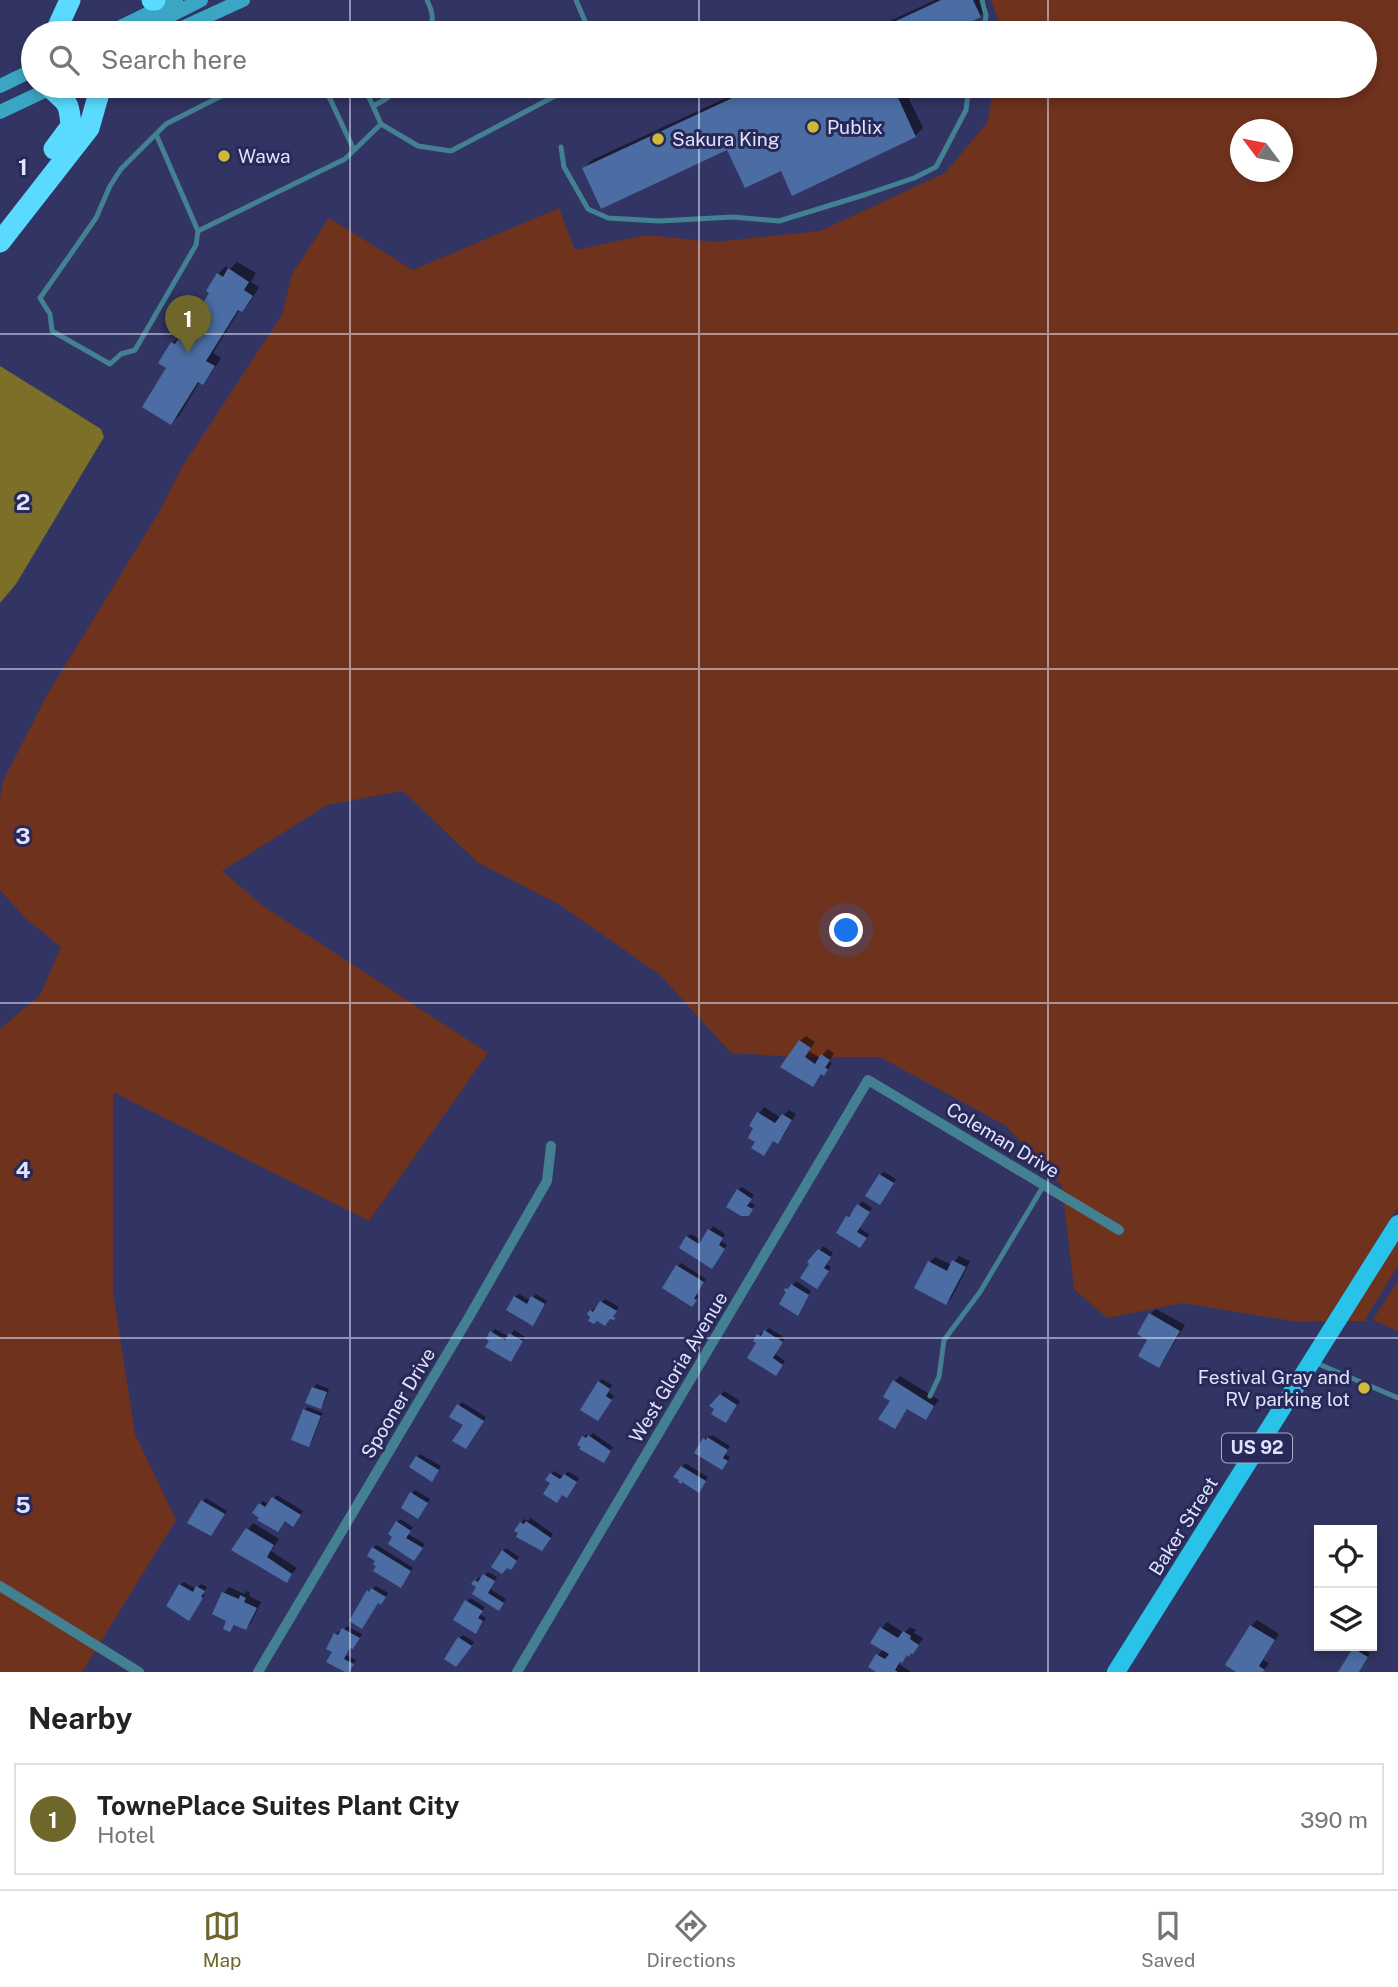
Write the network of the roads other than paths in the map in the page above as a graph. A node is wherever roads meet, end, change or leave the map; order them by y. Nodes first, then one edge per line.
1 (70, 0) edge
2 (176, 0) edge
3 (201, 0) edge
4 (243, 0) edge
5 (427, 0) edge
6 (576, 0) edge
7 (982, 0) edge
8 (60, 21) edge
9 (133, 21) edge
10 (160, 21) edge
11 (197, 21) edge
12 (432, 21) edge
13 (585, 21) edge
14 (985, 21) edge
15 (21, 76) edge
16 (0, 86) edge
17 (29, 98) edge
18 (63, 98) edge
19 (98, 98) edge
20 (217, 98) edge
21 (330, 98) edge
22 (369, 98) edge
23 (388, 98) edge
24 (551, 98) edge
25 (968, 98) edge
26 (373, 106) junction
27 (0, 112) edge
28 (381, 124) junction
29 (156, 134) junction
30 (561, 147) dead end
31 (354, 150) junction
32 (0, 221) edge
33 (198, 231) junction
34 (0, 242) edge
35 (868, 1080) joint
36 (551, 1146) dead end
37 (1044, 1185) junction
38 (1398, 1224) edge
39 (1119, 1230) dead end
40 (1312, 1361) junction
41 (930, 1396) dead end
42 (1398, 1398) edge
43 (0, 1586) edge
44 (139, 1672) edge
45 (258, 1672) edge
46 (517, 1672) edge
47 (1116, 1672) edge

1 - 8 highway
2 - 9 main road
3 - 10 main road
4 - 11 main road
5 - 12 lane
6 - 13 lane
7 - 14 lane
15 - 16 main road
17 - 27 main road
18 - 32 highway
19 - 34 highway
20 - 29 lane
21 - 31 lane
22 - 26 lane
23 - 26 lane
24 - 28 lane
25 - 30 lane
26 - 28 lane
28 - 31 lane
29 - 33 lane
29 - 33 lane
31 - 33 lane
35 - 37 street, Coleman Drive
35 - 46 street, West Gloria Avenue
36 - 45 street, Spooner Drive
37 - 39 street, Coleman Drive
37 - 41 lane
38 - 40 main road, Baker Street / US 92
40 - 42 lane
40 - 47 main road, Baker Street / US 92
43 - 44 street

